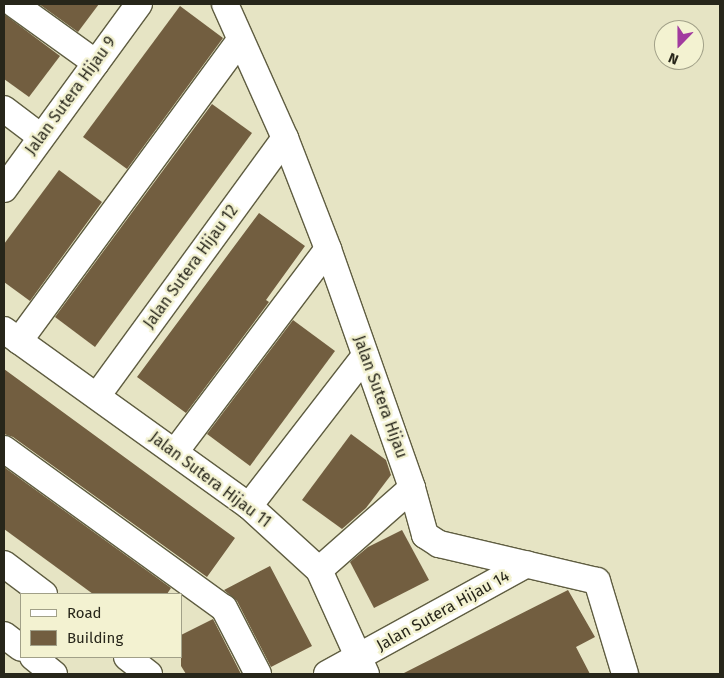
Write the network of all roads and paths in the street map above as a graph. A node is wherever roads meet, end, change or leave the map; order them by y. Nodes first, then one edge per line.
1 (14, 4) edge
2 (139, 4) edge
3 (225, 4) edge
4 (240, 40) junction
5 (96, 64) junction
6 (4, 109) edge
7 (41, 137) junction
8 (285, 138) junction
9 (4, 189) edge
10 (328, 249) junction
11 (11, 335) edge
12 (365, 356) junction
13 (97, 396) junction
14 (4, 449) edge
15 (175, 452) junction
16 (412, 488) junction
17 (249, 506) junction
18 (4, 564) edge
19 (527, 564) junction
20 (319, 570) junction
21 (43, 593) edge
22 (4, 635) edge
23 (20, 647) edge
24 (34, 658) edge
25 (128, 658) edge
26 (363, 666) edge
27 (54, 674) edge
28 (149, 674) edge
29 (258, 674) edge
30 (327, 674) edge
31 (625, 674) edge

1 - 5 street
2 - 5 street, Jalan Sutera Hijau 9
3 - 4 street, Jalan Sutera Hijau
4 - 8 street, Jalan Sutera Hijau
4 - 11 street
5 - 7 street, Jalan Sutera Hijau 9
6 - 7 street
7 - 9 street, Jalan Sutera Hijau 9
8 - 10 street, Jalan Sutera Hijau
8 - 13 street, Jalan Sutera Hijau 12
10 - 12 street, Jalan Sutera Hijau
10 - 15 street
11 - 13 street, Jalan Sutera Hijau 11
12 - 16 street, Jalan Sutera Hijau
12 - 17 street
13 - 15 street, Jalan Sutera Hijau 11
14 - 29 street
15 - 17 street, Jalan Sutera Hijau 11
16 - 19 street, Jalan Sutera Hijau
16 - 20 street
17 - 20 street, Jalan Sutera Hijau 11
18 - 21 street
19 - 26 street, Jalan Sutera Hijau 14
19 - 31 street, Jalan Sutera Hijau
20 - 26 street, Jalan Sutera Hijau 11
22 - 23 street
24 - 27 street
25 - 28 street
26 - 30 street, Jalan Sutera Hijau 14

